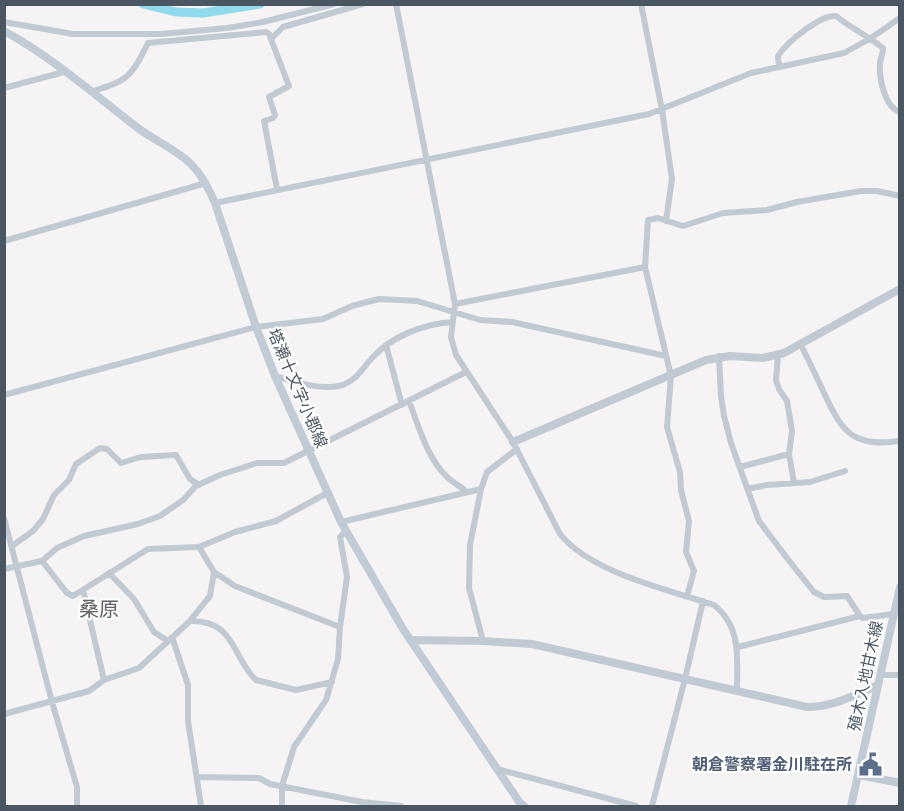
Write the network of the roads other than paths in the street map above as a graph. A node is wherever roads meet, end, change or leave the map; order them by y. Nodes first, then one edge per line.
1 (334, 4) edge
2 (363, 4) edge
3 (396, 4) edge
4 (641, 4) edge
5 (900, 18) edge
6 (4, 22) edge
7 (4, 31) edge
8 (272, 38) junction
9 (871, 38) junction
10 (779, 67) junction
11 (64, 72) junction
12 (4, 88) edge
13 (91, 92) junction
14 (662, 110) junction
15 (900, 112) edge
16 (428, 159) junction
17 (206, 183) junction
18 (277, 189) junction
19 (900, 196) edge
20 (215, 203) junction
21 (666, 221) junction
22 (4, 241) edge
23 (645, 267) junction
24 (900, 289) edge
25 (455, 304) junction
26 (454, 314) junction
27 (452, 322) junction
28 (256, 327) junction
29 (386, 345) junction
30 (801, 345) junction
31 (778, 355) junction
32 (666, 356) junction
33 (719, 356) junction
34 (466, 372) junction
35 (275, 376) junction
36 (670, 376) junction
37 (4, 395) edge
38 (406, 403) junction
39 (900, 441) edge
40 (515, 446) junction
41 (308, 452) junction
42 (789, 454) junction
43 (740, 467) junction
44 (845, 471) dead end
45 (794, 483) junction
46 (199, 485) junction
47 (481, 489) junction
48 (747, 489) junction
49 (467, 492) junction
50 (327, 493) junction
51 (4, 518) edge
52 (340, 522) junction
53 (346, 531) junction
54 (12, 546) junction
55 (199, 547) junction
56 (42, 561) junction
57 (18, 566) junction
58 (4, 569) edge
59 (214, 572) junction
60 (109, 573) junction
61 (900, 587) edge
62 (82, 590) junction
63 (687, 596) junction
64 (703, 602) junction
65 (893, 614) junction
66 (860, 616) junction
67 (190, 621) junction
68 (340, 627) junction
69 (170, 639) junction
70 (411, 640) junction
71 (483, 640) junction
72 (738, 647) junction
73 (882, 675) junction
74 (900, 675) edge
75 (685, 679) junction
76 (104, 680) junction
77 (332, 682) junction
78 (878, 685) junction
79 (737, 691) junction
80 (52, 702) junction
81 (4, 714) edge
82 (496, 769) junction
83 (859, 775) junction
84 (198, 777) junction
85 (900, 783) edge
86 (282, 786) junction
87 (363, 804) edge
88 (521, 805) edge
89 (77, 807) edge
90 (201, 807) edge
91 (282, 807) edge
92 (400, 807) edge
93 (636, 807) edge
94 (652, 807) edge
95 (851, 807) edge

1 - 6 street
2 - 8 street
3 - 16 street
4 - 14 street
5 - 9 street
7 - 11 main road, 塔瀬十文字小郡線
8 - 13 street
8 - 18 street
9 - 10 street
9 - 10 street
9 - 15 street
10 - 14 street
11 - 12 street
11 - 13 main road, 塔瀬十文字小郡線
13 - 17 main road, 塔瀬十文字小郡線
14 - 16 street
14 - 21 street
16 - 18 street
16 - 25 street
17 - 20 main road, 塔瀬十文字小郡線
17 - 22 street
18 - 20 street
19 - 21 street
20 - 28 main road, 塔瀬十文字小郡線
21 - 23 street
23 - 25 street
23 - 32 street
24 - 30 street
25 - 26 street
26 - 27 street
26 - 28 street
26 - 32 street
27 - 29 street
27 - 34 street
28 - 35 main road, 塔瀬十文字小郡線
28 - 37 street
29 - 35 street
29 - 38 street
30 - 31 street
30 - 39 street
31 - 33 street
31 - 42 street
32 - 36 street
33 - 36 street
33 - 43 street
34 - 38 street
34 - 40 street
35 - 41 main road, 塔瀬十文字小郡線
36 - 40 street
36 - 63 street
38 - 41 street
38 - 49 street
40 - 47 street
40 - 63 street
41 - 46 street
41 - 50 main road, 塔瀬十文字小郡線
42 - 43 street
42 - 45 street
43 - 48 street
44 - 45 street
45 - 48 street
46 - 54 street
46 - 56 street
47 - 49 street
47 - 71 street
48 - 66 street
49 - 52 street
50 - 52 main road, 塔瀬十文字小郡線
50 - 55 street
51 - 54 street
52 - 53 main road, 塔瀬十文字小郡線
53 - 68 street
53 - 70 main road, 塔瀬十文字小郡線
54 - 57 street
55 - 59 street
55 - 60 street
56 - 57 street
56 - 62 street
57 - 58 street
57 - 80 street
59 - 67 street
59 - 68 street
60 - 62 street
60 - 69 street
61 - 65 main road, 殖木入地甘木線
62 - 76 street
63 - 64 street
64 - 72 street
64 - 75 street
65 - 66 street
65 - 73 main road, 殖木入地甘木線
66 - 72 street
67 - 69 street
67 - 77 street
68 - 77 street
69 - 76 street
69 - 84 street
70 - 71 street
70 - 82 main road, 塔瀬十文字小郡線
71 - 75 street
72 - 79 street
73 - 74 street
73 - 78 main road, 殖木入地甘木線
75 - 79 street
75 - 94 street
76 - 80 street
77 - 86 street
78 - 79 street
78 - 83 main road, 殖木入地甘木線
80 - 81 street
80 - 89 street
82 - 88 main road, 塔瀬十文字小郡線
82 - 93 street
83 - 85 street
83 - 95 main road, 殖木入地甘木線
84 - 86 street
84 - 90 street
86 - 87 street
86 - 91 street
87 - 92 street

